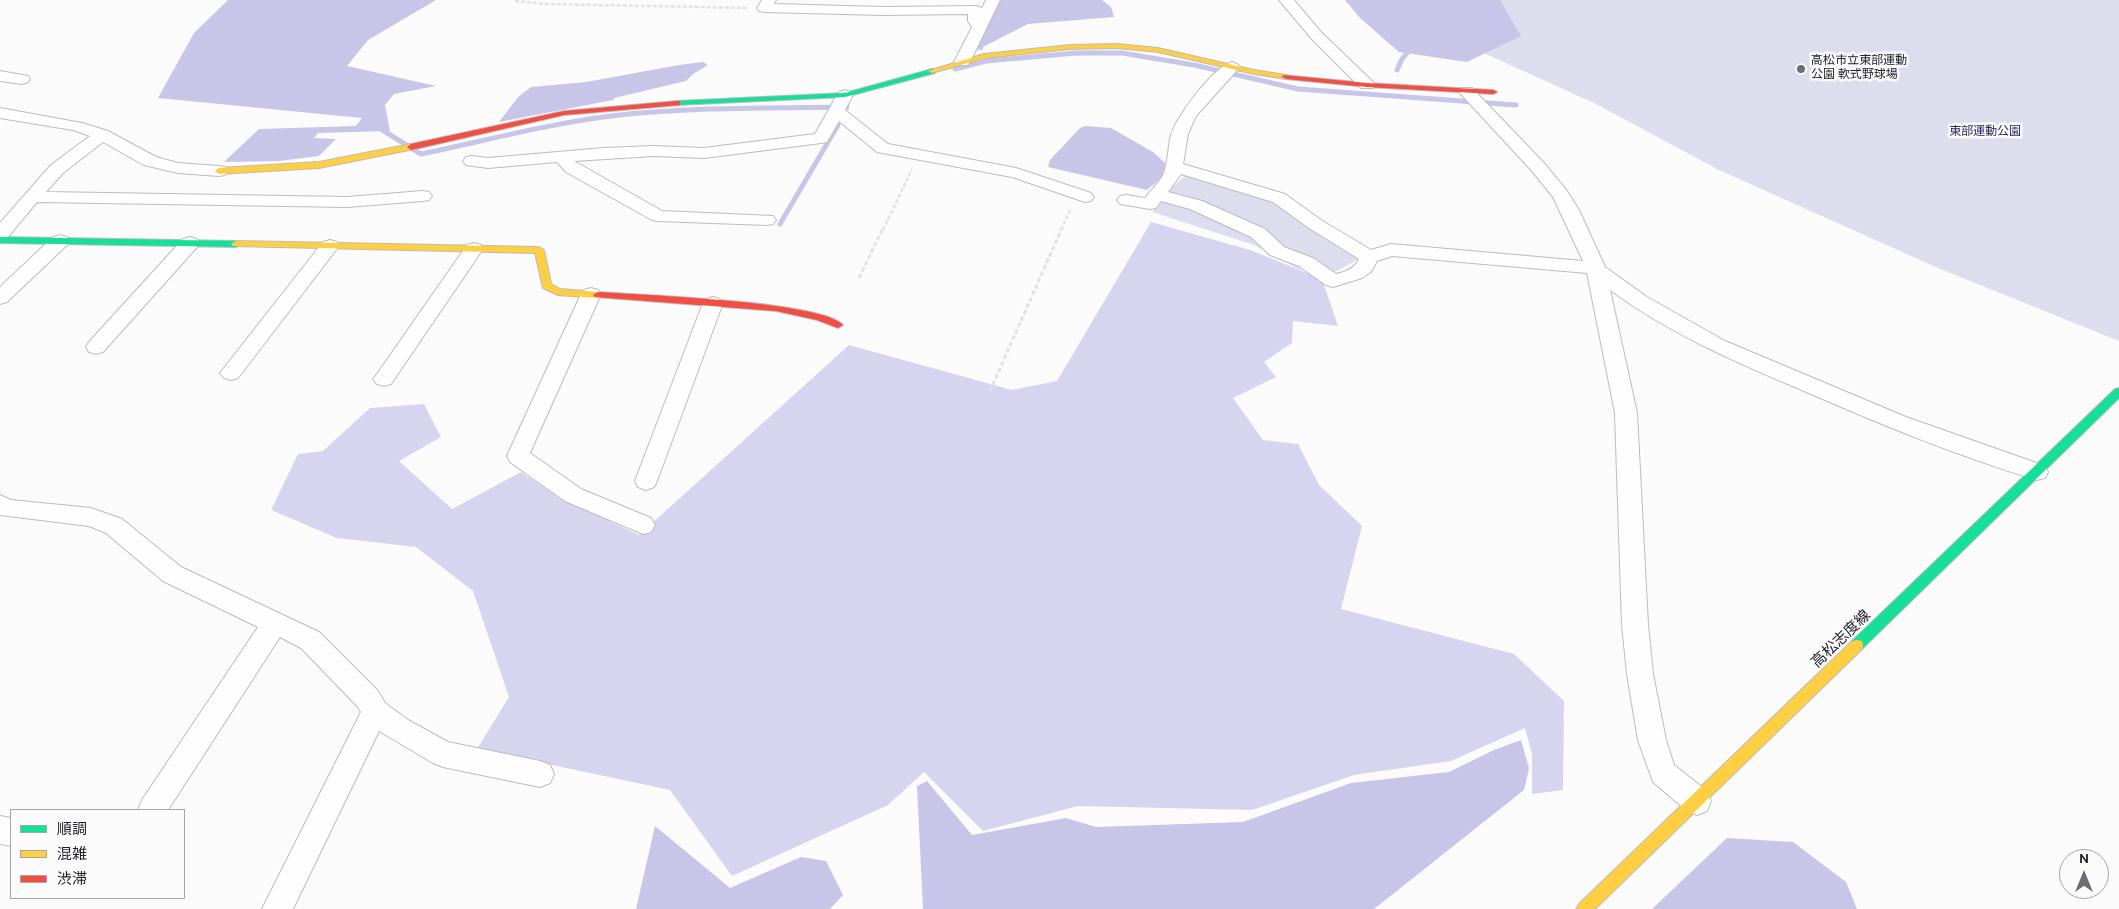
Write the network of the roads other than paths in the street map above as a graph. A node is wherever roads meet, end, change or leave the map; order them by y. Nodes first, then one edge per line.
1 (993, 0) edge
2 (1286, 0) edge
3 (766, 4) edge
4 (979, 27) junction
5 (962, 62) junction
6 (1232, 67) junction
7 (0, 76) edge
8 (22, 79) dead end
9 (1366, 84) junction
10 (1466, 91) junction
11 (1493, 92) dead end
12 (845, 95) junction
13 (836, 111) junction
14 (0, 113) edge
15 (102, 135) junction
16 (562, 158) junction
17 (472, 161) dead end
18 (1173, 169) junction
19 (220, 171) joint
20 (1157, 194) junction
21 (1082, 195) road end
22 (423, 196) dead end
23 (32, 197) junction
24 (1126, 200) dead end
25 (767, 220) dead end
26 (0, 234) edge
27 (0, 240) edge
28 (60, 241) junction
29 (190, 244) junction
30 (330, 246) junction
31 (474, 249) junction
32 (1369, 257) junction
33 (1596, 269) junction
34 (591, 294) junction
35 (0, 298) edge
36 (714, 303) junction
37 (838, 324) dead end
38 (96, 347) dead end
39 (231, 373) dead end
40 (384, 379) dead end
41 (2119, 392) edge
42 (2038, 472) junction
43 (646, 481) dead end
44 (0, 504) edge
45 (643, 525) dead end
46 (275, 623) junction
47 (375, 712) junction
48 (540, 774) dead end
49 (1697, 801) junction
50 (153, 809) edge
51 (277, 909) edge
52 (1584, 909) edge

1 - 4 street
2 - 9 street
3 - 4 street
4 - 5 street
5 - 6 street
5 - 12 street
6 - 9 street
6 - 18 street
7 - 8 street
9 - 10 street
10 - 11 street
10 - 33 street
12 - 13 street
12 - 19 street
13 - 16 street
13 - 21 street
14 - 15 street
15 - 19 street
15 - 23 street
16 - 17 street
16 - 25 street
18 - 20 street
18 - 32 street
20 - 24 street
20 - 32 street
22 - 23 street
23 - 26 street
27 - 28 street
28 - 29 street
28 - 35 street
29 - 30 street
29 - 38 street
30 - 31 street
30 - 39 street
31 - 34 street
31 - 40 street
32 - 33 street
33 - 42 street
33 - 49 street
34 - 36 street
34 - 45 street
36 - 37 street
36 - 43 street
41 - 42 street, 高松志度線
42 - 49 street, 高松志度線
44 - 46 street
46 - 47 street
46 - 50 street
47 - 48 street
47 - 51 street
49 - 52 street, 高松志度線

